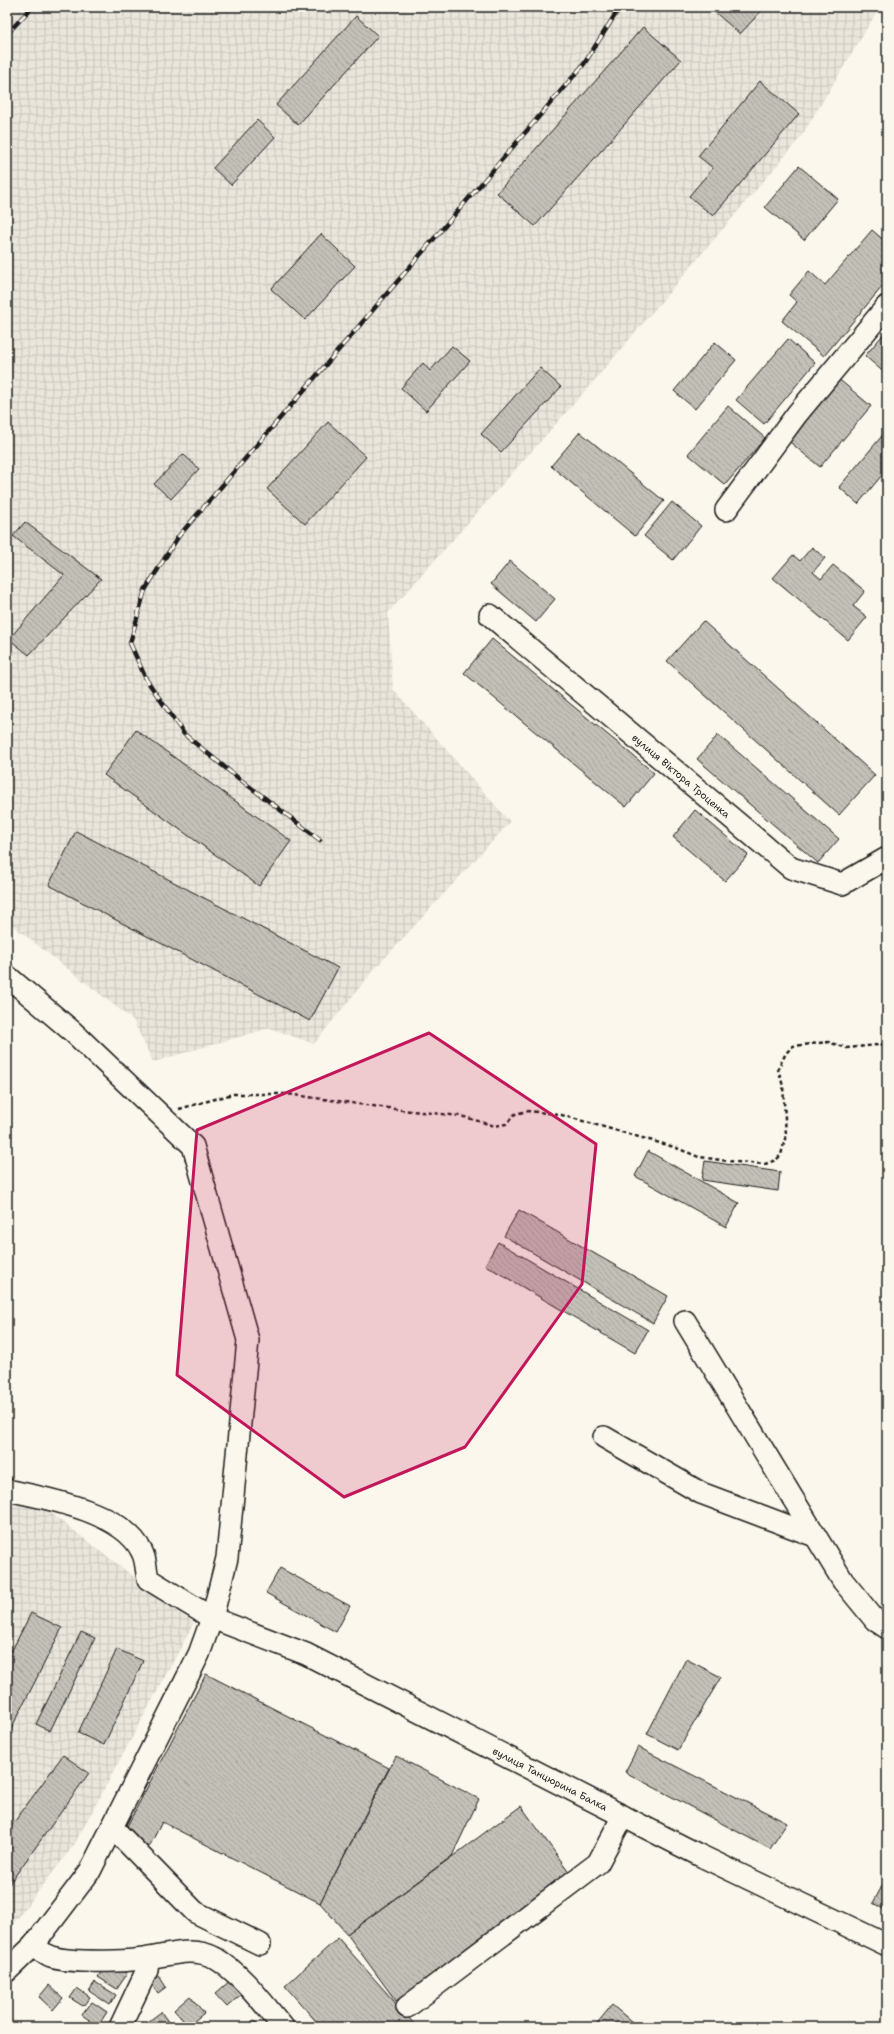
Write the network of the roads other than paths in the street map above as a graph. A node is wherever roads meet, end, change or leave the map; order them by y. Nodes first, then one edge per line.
1 (887, 306) edge
2 (726, 510) dead end
3 (490, 615) dead end
4 (887, 858) edge
5 (7, 976) edge
6 (685, 1321) dead end
7 (604, 1438) dead end
8 (7, 1490) edge
9 (815, 1536) junction
10 (212, 1618) junction
11 (881, 1624) edge
12 (623, 1816) junction
13 (112, 1827) junction
14 (260, 1944) dead end
15 (887, 1945) edge
16 (33, 1946) junction
17 (148, 1959) junction
18 (7, 1971) edge
19 (407, 2007) dead end
20 (120, 2027) edge
21 (283, 2027) edge

1 - 2 street
3 - 4 street, вулиця Віктора Троценка
5 - 10 street
6 - 9 street
7 - 9 street
8 - 10 street, вулиця Танцюрина Балка
9 - 11 street
10 - 12 street, вулиця Танцюрина Балка
10 - 13 street
12 - 15 street, вулиця Танцюрина Балка
12 - 19 street
13 - 14 street
13 - 16 street
16 - 17 street
16 - 18 street
17 - 20 street
17 - 21 street

